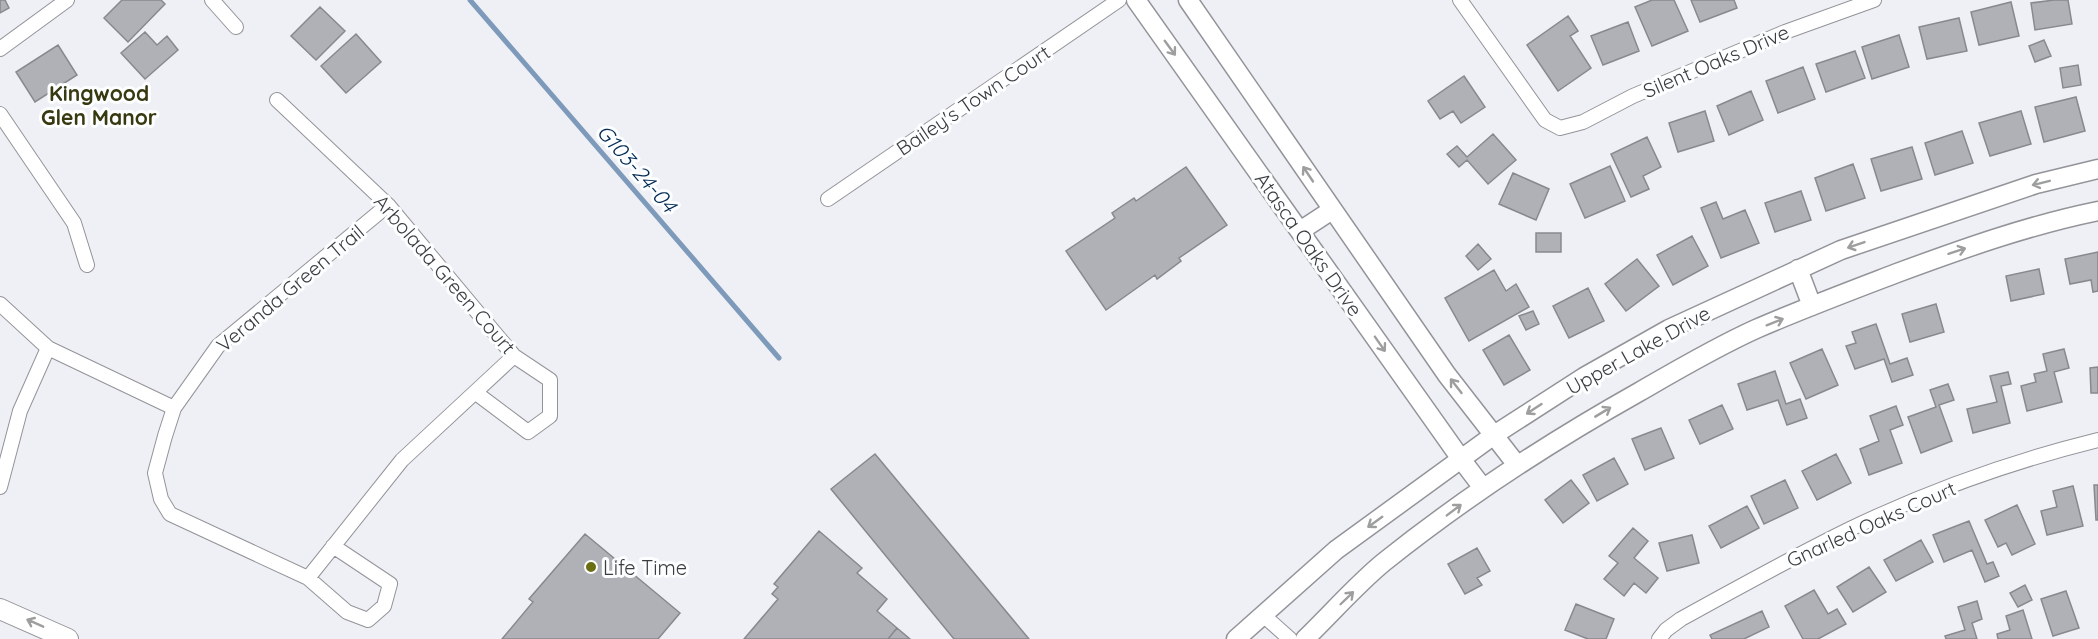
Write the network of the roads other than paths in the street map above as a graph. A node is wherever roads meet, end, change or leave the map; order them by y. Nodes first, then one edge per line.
1 (67, 0) edge
2 (212, 0) edge
3 (1119, 0) edge
4 (1136, 0) edge
5 (1188, 0) edge
6 (1460, 0) edge
7 (1874, 0) edge
8 (236, 27) dead end
9 (0, 49) edge
10 (277, 100) dead end
11 (0, 114) edge
12 (2098, 169) edge
13 (828, 199) dead end
14 (388, 205) junction
15 (1332, 210) junction
16 (2098, 211) edge
17 (1300, 231) junction
18 (87, 266) dead end
19 (1798, 269) junction
20 (0, 304) edge
21 (1812, 306) junction
22 (48, 348) junction
23 (514, 356) junction
24 (476, 393) junction
25 (174, 408) junction
26 (1494, 435) junction
27 (2098, 440) edge
28 (1461, 459) junction
29 (1517, 465) junction
30 (0, 487) edge
31 (1484, 488) junction
32 (333, 546) junction
33 (308, 578) junction
34 (0, 609) edge
35 (1263, 615) junction
36 (69, 639) edge
37 (1236, 639) edge
38 (1290, 639) edge
39 (1305, 639) edge
40 (1659, 639) edge

1 - 9 street
2 - 8 street
3 - 13 street, Bailey's Town Court
4 -> 17 street, Atasca Oaks Drive
15 -> 5 street, Atasca Oaks Drive
6 - 7 street, Silent Oaks Drive
10 - 14 street, Arbolada Green Court
11 - 18 street
12 -> 19 street, Upper Lake Drive
14 - 23 street, Arbolada Green Court
14 - 25 street, Veranda Green Trail
15 - 17 street
26 -> 15 street, Atasca Oaks Drive
21 -> 16 street, Upper Lake Drive
17 -> 28 street, Atasca Oaks Drive
19 - 21 street
19 -> 26 street, Upper Lake Drive
20 - 22 street
29 -> 21 street, Upper Lake Drive
22 - 25 street
22 - 30 street
23 - 24 street
23 - 24 street, Arbolada Green Court
24 - 32 street
25 - 33 street, Veranda Green Trail
26 - 28 street, Upper Lake Drive
26 - 29 street, Atasca Oaks Drive
27 - 40 street, Gnarled Oaks Court
28 - 31 street, Atasca Oaks Drive
28 -> 35 street, Upper Lake Drive
29 - 31 street, Upper Lake Drive
39 -> 31 street, Upper Lake Drive
32 - 33 street
32 - 33 street
36 -> 34 main road
35 - 37 street, Upper Lake Drive
35 - 38 street

